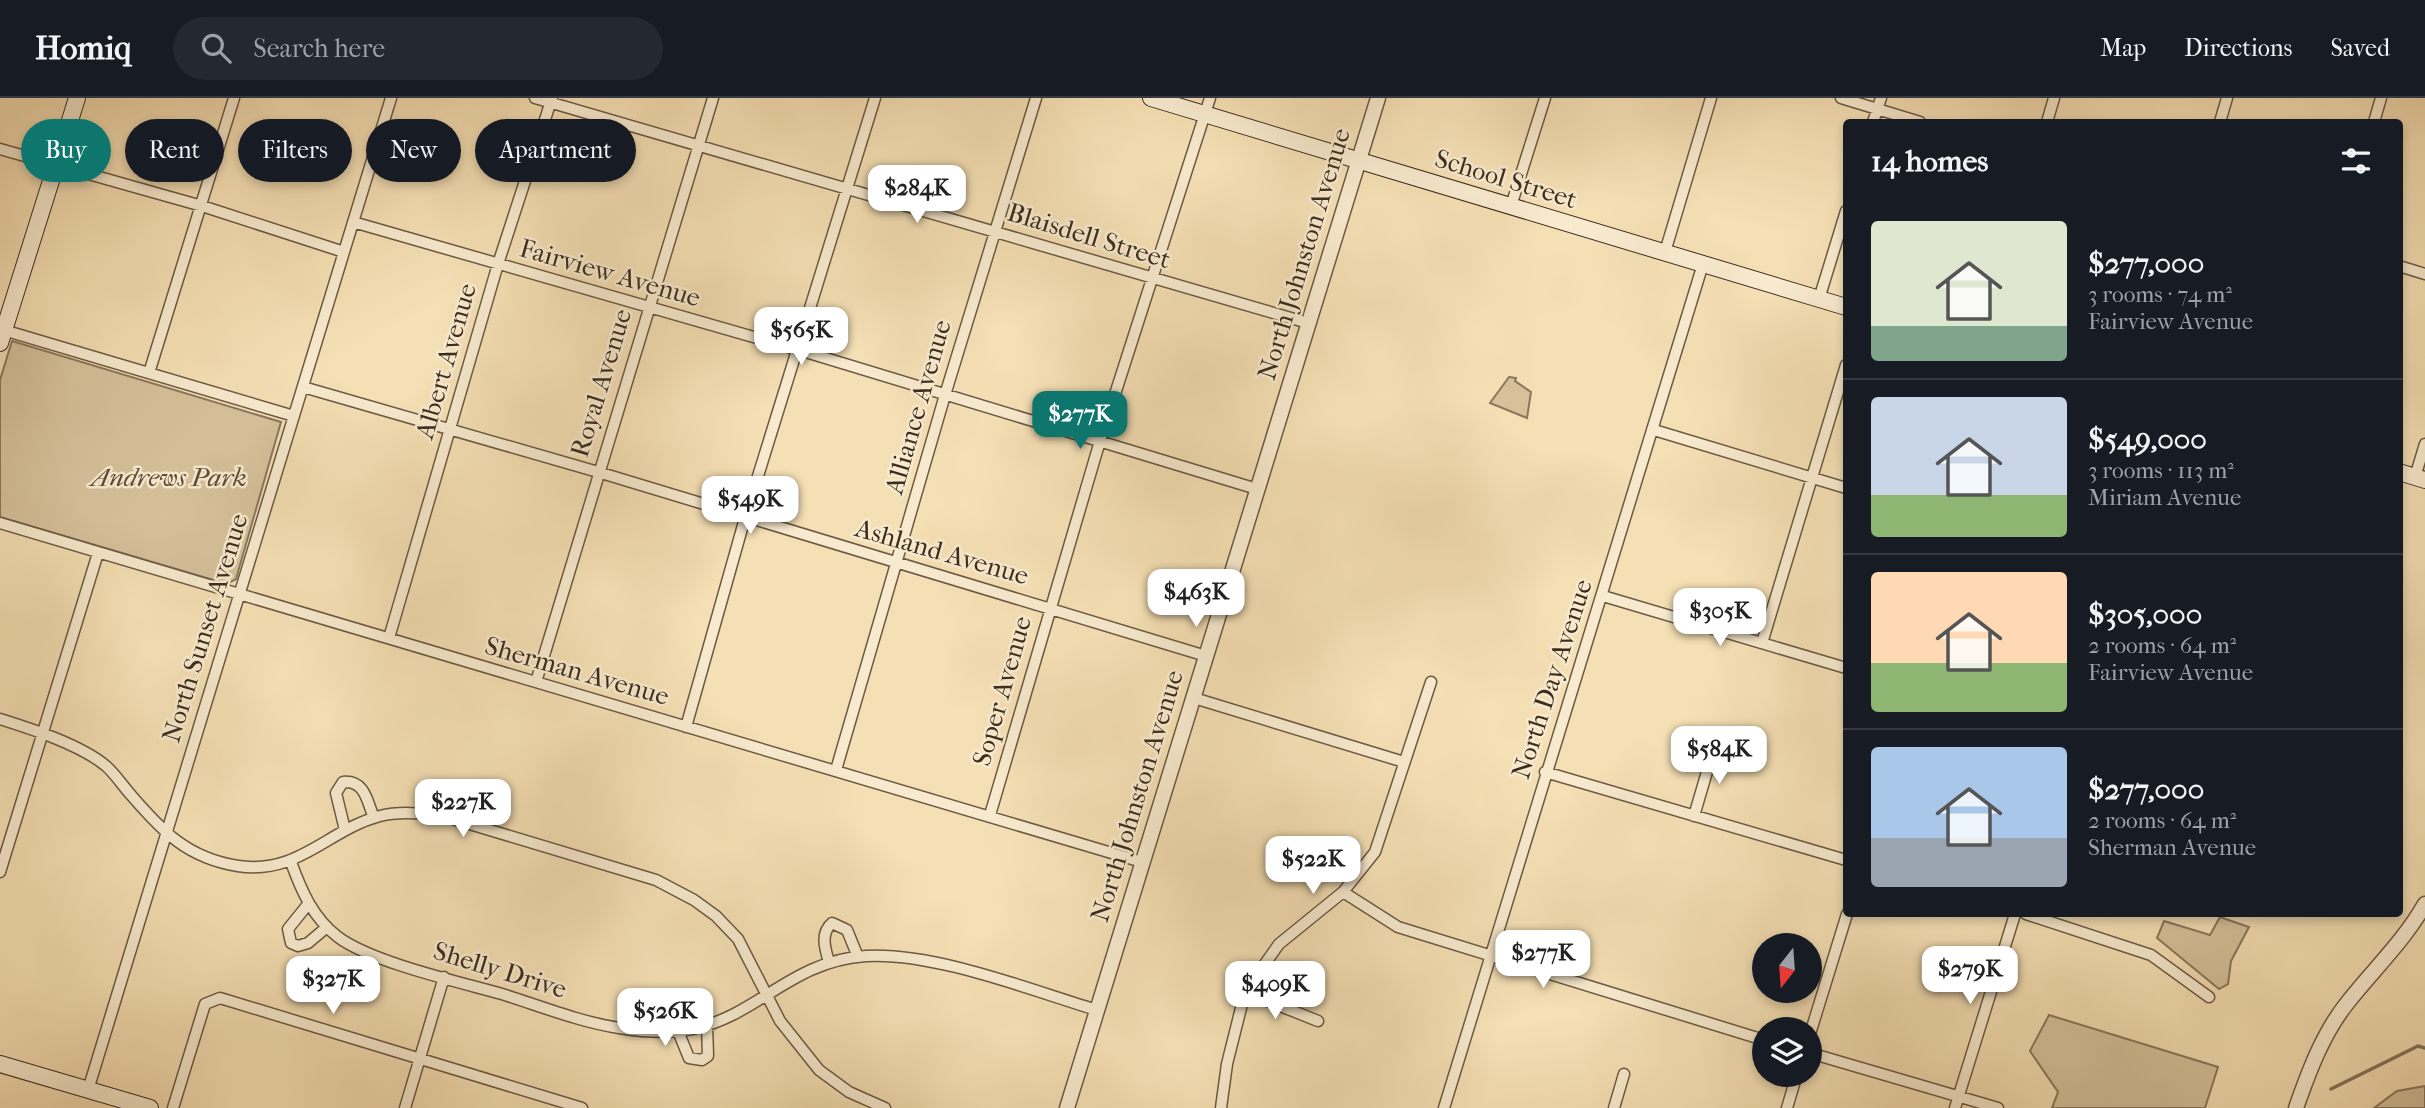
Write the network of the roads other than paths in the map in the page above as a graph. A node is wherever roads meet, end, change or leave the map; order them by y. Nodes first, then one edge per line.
1 (76, 98) edge
2 (234, 98) edge
3 (391, 98) edge
4 (535, 98) edge
5 (713, 98) edge
6 (875, 98) edge
7 (1036, 98) edge
8 (1151, 98) edge
9 (1378, 98) edge
10 (1545, 98) edge
11 (1711, 98) edge
12 (1840, 98) edge
13 (2054, 98) edge
14 (2227, 98) edge
15 (2381, 98) edge
16 (551, 100) edge
17 (1879, 104) edge
18 (1207, 106) edge
19 (70, 119) edge
20 (1913, 119) edge
21 (2048, 119) edge
22 (2221, 119) edge
23 (2375, 119) edge
24 (698, 146) junction
25 (0, 149) edge
26 (21, 155) edge
27 (1358, 160) junction
28 (111, 180) edge
29 (50, 182) edge
30 (847, 189) junction
31 (202, 206) junction
32 (1511, 206) junction
33 (1843, 221) edge
34 (353, 222) junction
35 (994, 231) junction
36 (344, 252) junction
37 (1665, 252) junction
38 (498, 264) junction
39 (1703, 264) junction
40 (2403, 267) edge
41 (2425, 274) edge
42 (1150, 278) junction
43 (1819, 299) junction
44 (1843, 306) edge
45 (648, 308) junction
46 (1308, 323) junction
47 (1, 334) edge
48 (799, 350) junction
49 (149, 373) junction
50 (1843, 375) edge
51 (303, 387) junction
52 (945, 395) junction
53 (294, 416) junction
54 (1654, 430) junction
55 (450, 431) junction
56 (1100, 441) junction
57 (2425, 444) edge
58 (598, 472) junction
59 (2413, 476) edge
60 (1812, 478) junction
61 (1843, 487) edge
62 (1257, 489) junction
63 (745, 518) junction
64 (0, 523) edge
65 (98, 553) junction
66 (896, 563) junction
67 (240, 593) junction
68 (1603, 596) junction
69 (1050, 607) junction
70 (389, 638) junction
71 (1762, 643) junction
72 (1206, 656) junction
73 (1843, 667) edge
74 (536, 682) junction
75 (1431, 682) dead end
76 (1194, 698) junction
77 (0, 719) edge
78 (687, 727) junction
79 (43, 733) junction
80 (1714, 748) dead end
81 (1404, 762) junction
82 (836, 770) junction
83 (1545, 772) junction
84 (990, 815) junction
85 (1694, 816) junction
86 (374, 818) junction
87 (345, 830) junction
88 (166, 835) junction
89 (1843, 859) edge
90 (291, 862) junction
91 (1142, 862) junction
92 (0, 872) edge
93 (1343, 892) junction
94 (309, 903) junction
95 (2425, 904) edge
96 (1846, 917) edge
97 (2014, 917) edge
98 (2035, 917) edge
99 (327, 927) junction
100 (858, 957) junction
101 (1490, 958) junction
102 (829, 962) junction
103 (444, 977) junction
104 (1245, 992) junction
105 (765, 995) junction
106 (2209, 997) dead end
107 (1097, 1010) junction
108 (1815, 1017) edge
109 (1318, 1021) dead end
110 (707, 1025) junction
111 (678, 1031) junction
112 (1752, 1036) edge
113 (1822, 1057) edge
114 (419, 1059) junction
115 (0, 1064) edge
116 (1624, 1074) dead end
117 (1793, 1087) edge
118 (88, 1090) junction
119 (1959, 1096) junction
120 (150, 1108) edge
121 (173, 1108) edge
122 (405, 1108) edge
123 (582, 1108) edge
124 (885, 1108) edge
125 (1067, 1108) edge
126 (1221, 1108) edge
127 (1444, 1108) edge
128 (1614, 1108) edge
129 (1787, 1108) edge
130 (1955, 1108) edge
131 (1998, 1108) edge
132 (2295, 1108) edge

1 - 19 main road
2 - 31 street
3 - 34 street, North Sunset Avenue
4 - 16 street, Blaisdell Street
5 - 24 street, Royal Avenue
6 - 30 street
7 - 35 street, Alliance Avenue
8 - 18 main road, School Street
9 - 27 street, North Johnston Avenue
10 - 32 street
11 - 37 street
12 - 17 street
13 - 21 street
14 - 22 street
15 - 23 street
16 - 24 street, Blaisdell Street
16 - 38 street, Albert Avenue
17 - 20 street
18 - 27 main road, School Street
18 - 42 street, Soper Avenue
24 - 30 street, Blaisdell Street
24 - 45 street, Royal Avenue
25 - 26 street
27 - 32 main road, School Street
27 - 46 street, North Johnston Avenue
28 - 31 street
29 - 47 main road
30 - 35 street, Blaisdell Street
30 - 48 street
31 - 36 street
31 - 49 street
32 - 37 main road, School Street
33 - 43 street
34 - 36 street, North Sunset Avenue
34 - 38 street, Fairview Avenue
35 - 42 street, Blaisdell Street
35 - 52 street, Alliance Avenue
36 - 51 street, North Sunset Avenue
37 - 39 main road, School Street
38 - 45 street, Fairview Avenue
38 - 55 street, Albert Avenue
39 - 43 main road, School Street
39 - 54 street, North Day Avenue
40 - 41 street
42 - 46 street, Blaisdell Street
42 - 56 street, Soper Avenue
43 - 44 main road, School Street
45 - 48 street, Fairview Avenue
45 - 58 street, Royal Avenue
46 - 62 street, North Johnston Avenue
47 - 49 street
48 - 52 street, Fairview Avenue
48 - 63 street
49 - 53 street
50 - 60 street
51 - 53 street, North Sunset Avenue
51 - 55 street, Ashland Avenue
52 - 56 street, Fairview Avenue
52 - 66 street, Alliance Avenue
53 - 67 street, North Sunset Avenue
54 - 60 street
54 - 68 street, North Day Avenue
55 - 58 street, Ashland Avenue
55 - 70 street, Albert Avenue
56 - 62 street, Fairview Avenue
56 - 69 street, Soper Avenue
57 - 59 street
58 - 63 street, Ashland Avenue
58 - 74 street, Royal Avenue
60 - 61 street
60 - 71 street
62 - 72 street, North Johnston Avenue
63 - 66 street, Ashland Avenue
63 - 78 street
64 - 65 street, Sherman Avenue
65 - 67 street, Sherman Avenue
65 - 79 street
66 - 69 street, Ashland Avenue
66 - 82 street, Alliance Avenue
67 - 70 street, Sherman Avenue
67 - 88 street, North Sunset Avenue
68 - 71 street
68 - 83 street, North Day Avenue
69 - 72 street, Ashland Avenue
69 - 84 street, Soper Avenue
70 - 74 street, Sherman Avenue
71 - 73 street
72 - 76 street, North Johnston Avenue
74 - 78 street, Sherman Avenue
75 - 81 street
76 - 81 street
76 - 91 street, North Johnston Avenue
77 - 79 street
78 - 82 street, Sherman Avenue
79 - 88 street
79 - 92 street
80 - 85 street
81 - 93 street
82 - 84 street, Sherman Avenue
83 - 85 street
83 - 101 street, North Day Avenue
84 - 91 street, Sherman Avenue
85 - 89 street
86 - 87 street
86 - 87 street
86 - 105 street
87 - 90 street
88 - 90 street
88 - 118 street, North Sunset Avenue
90 - 94 street, Shelly Drive
91 - 107 street, North Johnston Avenue
93 - 101 street
93 - 104 street
94 - 99 street, Shelly Drive
94 - 99 street
95 - 132 street
96 - 108 street
97 - 119 street
98 - 106 street
99 - 103 street, Shelly Drive
100 - 102 street, Shelly Drive
100 - 102 street
100 - 107 street, Shelly Drive
101 - 112 street
101 - 127 street, North Day Avenue
102 - 105 street, Shelly Drive
103 - 111 street, Shelly Drive
103 - 114 street
104 - 109 street
104 - 126 street
105 - 110 street, Shelly Drive
105 - 124 street
107 - 125 street, North Johnston Avenue
110 - 111 street, Shelly Drive
110 - 111 street
113 - 119 street
114 - 121 street
114 - 122 street
114 - 123 street
115 - 118 main road
116 - 128 street
117 - 129 street
118 - 120 main road
119 - 130 street
119 - 131 street

